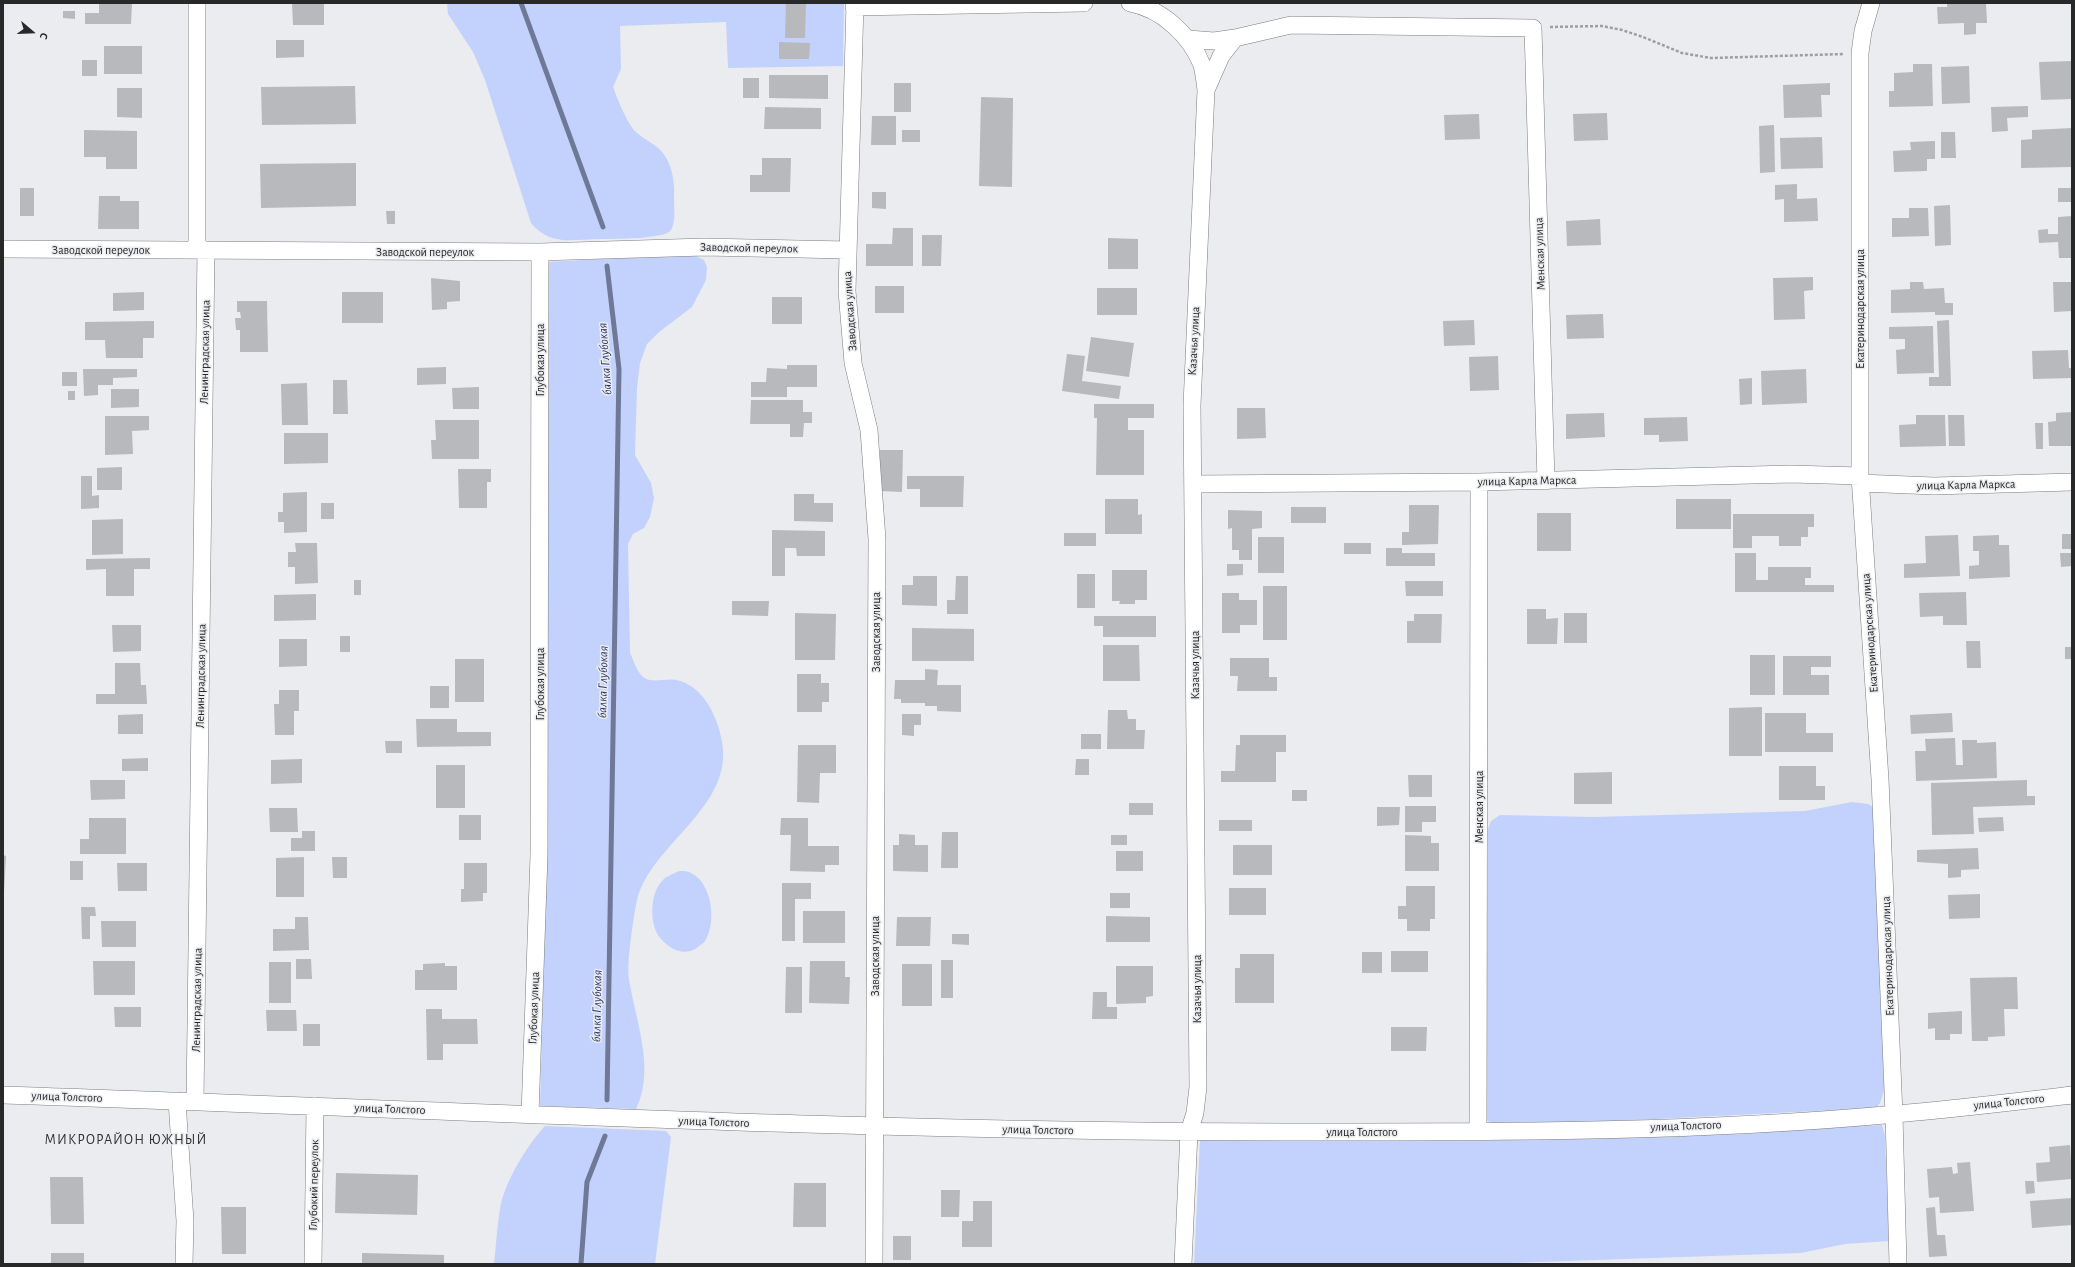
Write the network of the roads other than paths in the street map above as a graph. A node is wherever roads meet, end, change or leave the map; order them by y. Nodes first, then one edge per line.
1 (197, 3) edge
2 (1084, 3) edge
3 (1130, 3) edge
4 (1871, 3) edge
5 (855, 5) edge
6 (1235, 38) junction
7 (1188, 39) junction
8 (1206, 90) junction
9 (3, 249) edge
10 (202, 250) junction
11 (847, 250) junction
12 (540, 252) junction
13 (1860, 480) junction
14 (1546, 481) junction
15 (1480, 482) junction
16 (2072, 482) edge
17 (1194, 484) junction
18 (3, 1095) edge
19 (2072, 1095) edge
20 (177, 1101) junction
21 (195, 1102) junction
22 (315, 1106) junction
23 (530, 1115) junction
24 (1894, 1115) junction
25 (874, 1128) junction
26 (1189, 1132) junction
27 (1478, 1132) junction
28 (184, 1264) edge
29 (313, 1264) edge
30 (874, 1264) edge
31 (1183, 1264) edge
32 (1898, 1264) edge

1 - 10 street, Ленинградская улица
2 - 5 street
3 - 7 street
4 - 13 street, Екатеринодарская улица
5 - 11 street, Заводская улица
6 - 7 street
6 - 8 street
6 - 14 street, Менская улица
7 - 8 street, Казачья улица
8 - 17 street, Казачья улица
9 - 10 street, Заводской переулок
10 - 12 street, Заводской переулок
10 - 21 street, Ленинградская улица
11 - 12 street, Заводской переулок
11 - 25 street, Заводская улица
12 - 23 street, Глубокая улица
13 - 14 street, улица Карла Маркса
13 - 16 street, улица Карла Маркса
13 - 24 street, Екатеринодарская улица
14 - 15 street, улица Карла Маркса
15 - 17 street, улица Карла Маркса
15 - 27 street, Менская улица
17 - 26 street, Казачья улица
18 - 20 street, улица Толстого
19 - 24 street, улица Толстого
20 - 21 street, улица Толстого
20 - 28 street
21 - 22 street, улица Толстого
22 - 23 street, улица Толстого
22 - 29 street, Глубокий переулок
23 - 25 street, улица Толстого
24 - 27 street, улица Толстого
24 - 32 street, Екатеринодарская улица
25 - 26 street, улица Толстого
25 - 30 street, Заводская улица
26 - 27 street, улица Толстого
26 - 31 street, Казачья улица

